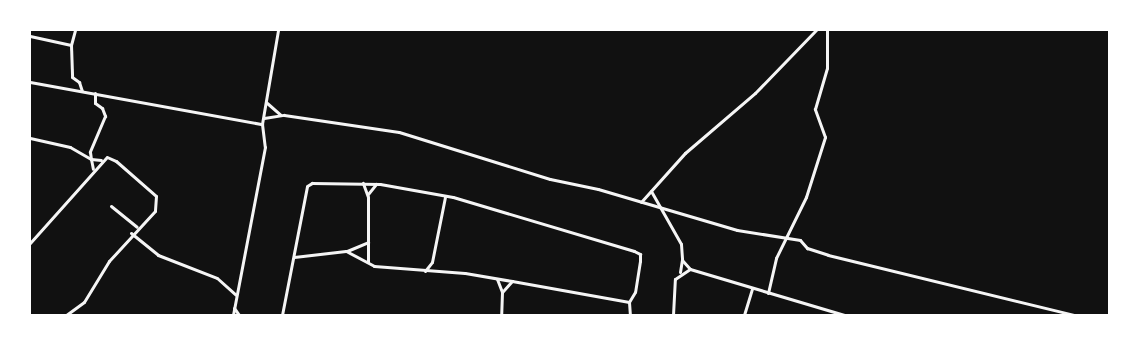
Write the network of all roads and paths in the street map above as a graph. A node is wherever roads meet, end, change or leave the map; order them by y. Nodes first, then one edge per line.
1 (75, 30) edge
2 (278, 30) edge
3 (816, 30) edge
4 (827, 30) edge
5 (30, 36) edge
6 (71, 45) junction
7 (30, 82) edge
8 (82, 91) junction
9 (95, 93) junction
10 (267, 103) junction
11 (281, 116) junction
12 (264, 118) junction
13 (262, 124) junction
14 (30, 138) edge
15 (91, 159) junction
16 (101, 160) junction
17 (93, 170) junction
18 (363, 183) junction
19 (376, 184) junction
20 (651, 191) junction
21 (368, 194) junction
22 (445, 197) junction
23 (641, 202) junction
24 (111, 206) dead end
25 (659, 207) junction
26 (137, 227) junction
27 (131, 233) junction
28 (786, 240) junction
29 (368, 242) junction
30 (30, 243) edge
31 (346, 251) junction
32 (294, 257) junction
33 (682, 260) junction
34 (368, 262) junction
35 (690, 269) junction
36 (425, 271) junction
37 (680, 272) junction
38 (497, 279) junction
39 (512, 281) junction
40 (752, 289) junction
41 (502, 292) junction
42 (768, 293) junction
43 (236, 295) junction
44 (628, 302) junction
45 (234, 308) junction
46 (66, 315) edge
47 (233, 315) edge
48 (239, 315) edge
49 (282, 315) edge
50 (501, 315) edge
51 (630, 315) edge
52 (673, 315) edge
53 (744, 315) edge
54 (844, 315) edge
55 (1075, 315) edge

1 - 6 street
2 - 10 street
3 - 20 street
4 - 28 street
5 - 6 street
6 - 8 street
7 - 8 street
8 - 9 street
9 - 13 street
9 - 15 street
10 - 11 street
10 - 12 street
11 - 12 street
11 - 23 street
12 - 13 street
13 - 43 street
14 - 15 street
15 - 16 street
15 - 17 street
16 - 17 street
16 - 26 street
17 - 30 street
18 - 19 street
18 - 21 street
18 - 32 street
19 - 21 street
19 - 22 street
20 - 23 street
20 - 25 street
21 - 29 street
22 - 36 street
22 - 44 street
23 - 25 street
24 - 26 street
25 - 28 street
25 - 33 street
26 - 27 street
27 - 43 street
27 - 46 street
28 - 42 street
28 - 55 street
29 - 31 street
29 - 34 street
31 - 32 street
31 - 34 street
32 - 49 street
33 - 35 street
33 - 37 street
34 - 36 street
35 - 37 street
35 - 40 street
36 - 38 street
37 - 52 street
38 - 39 street
38 - 41 street
39 - 41 street
39 - 44 street
40 - 42 street
40 - 53 street
41 - 50 street
42 - 54 street
43 - 45 street
44 - 51 street
45 - 47 street
45 - 48 street

